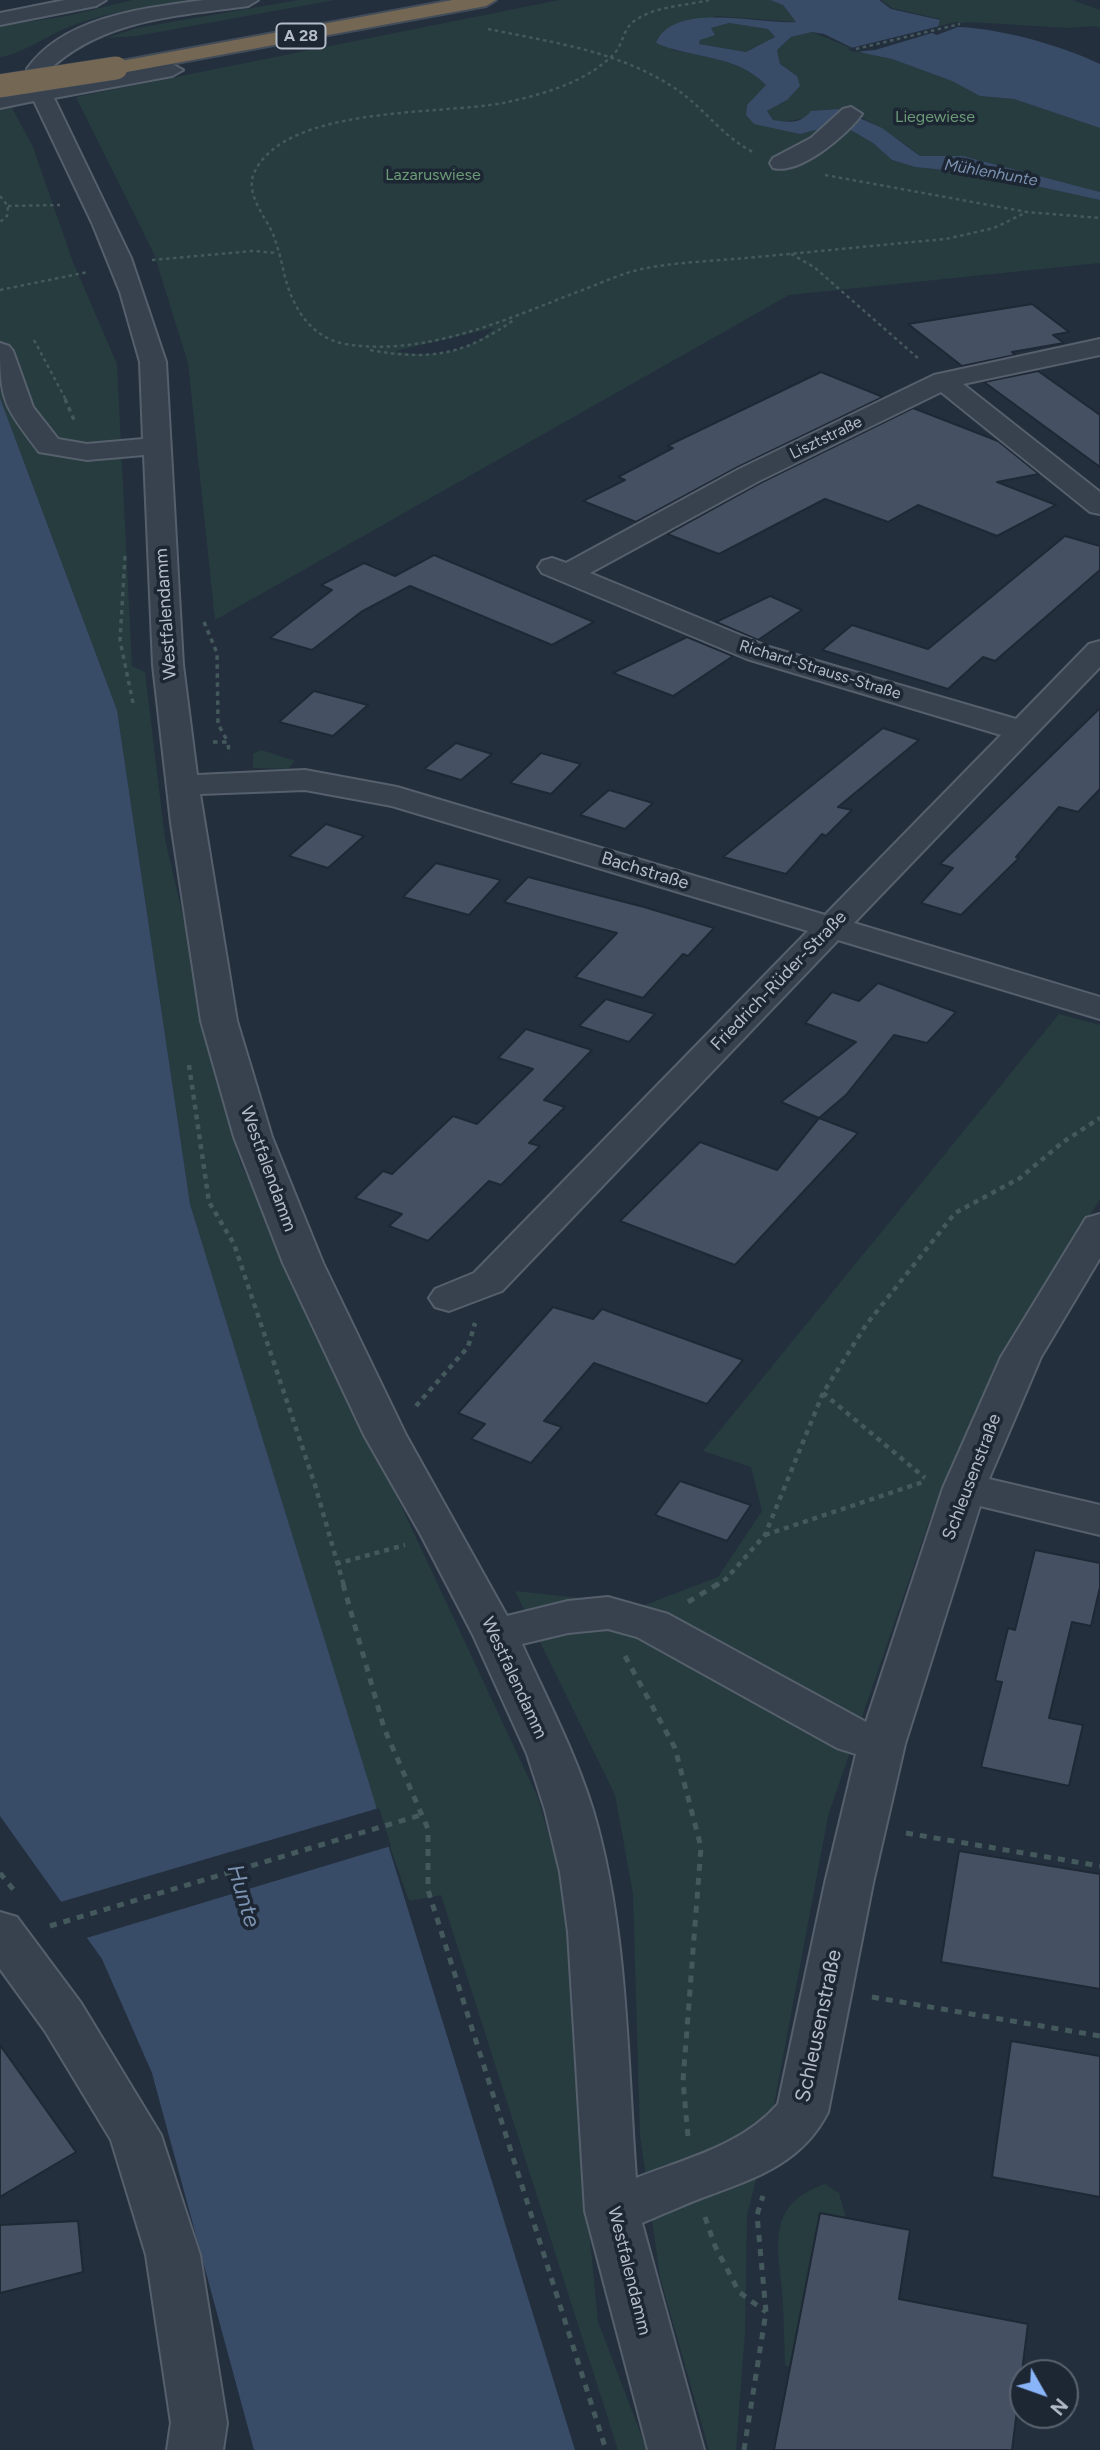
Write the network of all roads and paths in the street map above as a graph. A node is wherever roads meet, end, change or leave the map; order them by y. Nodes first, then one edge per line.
1 (96, 0) edge
2 (248, 0) edge
3 (417, 0) edge
4 (486, 0) edge
5 (709, 0) edge
6 (0, 19) edge
7 (960, 24) dead end
8 (856, 50) dead end
9 (172, 70) dead end
10 (0, 71) edge
11 (0, 86) edge
12 (41, 94) junction
13 (0, 101) edge
14 (846, 120) dead end
15 (781, 163) dead end
16 (0, 196) edge
17 (8, 205) junction
18 (68, 205) dead end
19 (1027, 212) dead end
20 (0, 222) edge
21 (277, 253) junction
22 (790, 254) junction
23 (123, 264) junction
24 (0, 290) edge
25 (518, 317) junction
26 (29, 333) dead end
27 (1100, 347) edge
28 (366, 349) junction
29 (0, 351) edge
30 (943, 381) junction
31 (158, 446) junction
32 (983, 447) dead end
33 (1028, 448) junction
34 (86, 452) junction
35 (1100, 506) edge
36 (557, 569) joint
37 (1100, 650) edge
38 (1022, 732) junction
39 (182, 785) junction
40 (831, 926) junction
41 (1100, 1008) edge
42 (1100, 1118) edge
43 (1100, 1226) edge
44 (488, 1282) junction
45 (449, 1298) dead end
46 (823, 1394) junction
47 (411, 1413) dead end
48 (964, 1488) junction
49 (1100, 1520) edge
50 (765, 1535) junction
51 (652, 1625) junction
52 (495, 1635) junction
53 (384, 1728) dead end
54 (881, 1744) junction
55 (421, 1815) junction
56 (863, 1826) junction
57 (1100, 1866) edge
58 (19, 1930) edge
59 (826, 1989) junction
60 (1100, 2036) edge
61 (780, 2138) junction
62 (692, 2179) junction
63 (612, 2211) junction
64 (766, 2312) junction
65 (195, 2450) edge
66 (606, 2450) edge
67 (676, 2450) edge
68 (744, 2450) edge

1 - 6 street
2 - 12 street
3 - 10 highway, A 28
4 - 11 highway, A 28, bridge
5 - 21 path
7 - 8 path
9 - 12 street
12 - 13 street
12 - 23 street, Westfalendamm
14 - 15 street
16 - 17 path
17 - 18 path
17 - 20 path
19 - 22 path
21 - 23 path
21 - 28 path
22 - 25 path
22 - 30 path
23 - 24 path
23 - 31 street, Westfalendamm
25 - 28 path
25 - 28 path
26 - 34 path
27 - 30 street, Lisztstraße
29 - 34 street
30 - 33 street
30 - 36 street, Lisztstraße
31 - 34 street
31 - 39 street, Westfalendamm
32 - 33 street
33 - 35 street
36 - 38 street, Richard-Strauss-Straße
37 - 38 street, Friedrich-Rüder-Straße
38 - 40 street, Friedrich-Rüder-Straße
39 - 40 street, Bachstraße
39 - 52 street, Westfalendamm
40 - 41 street, Bachstraße
40 - 44 street, Friedrich-Rüder-Straße
42 - 46 path
43 - 48 street, Schleusenstraße
44 - 45 street, Friedrich-Rüder-Straße
44 - 47 path
46 - 50 path
46 - 50 path
48 - 49 street
48 - 54 street, Schleusenstraße
50 - 51 path
51 - 52 street
51 - 54 street
51 - 62 path
52 - 63 street, Westfalendamm
53 - 55 path
54 - 56 street, Schleusenstraße
55 - 58 path
55 - 66 path
56 - 57 path
56 - 59 street, Schleusenstraße
58 - 65 street
59 - 60 path
59 - 61 street, Schleusenstraße
61 - 62 street, Schleusenstraße
61 - 64 path
62 - 63 street, Schleusenstraße
62 - 64 path
63 - 67 street, Westfalendamm
64 - 68 path

